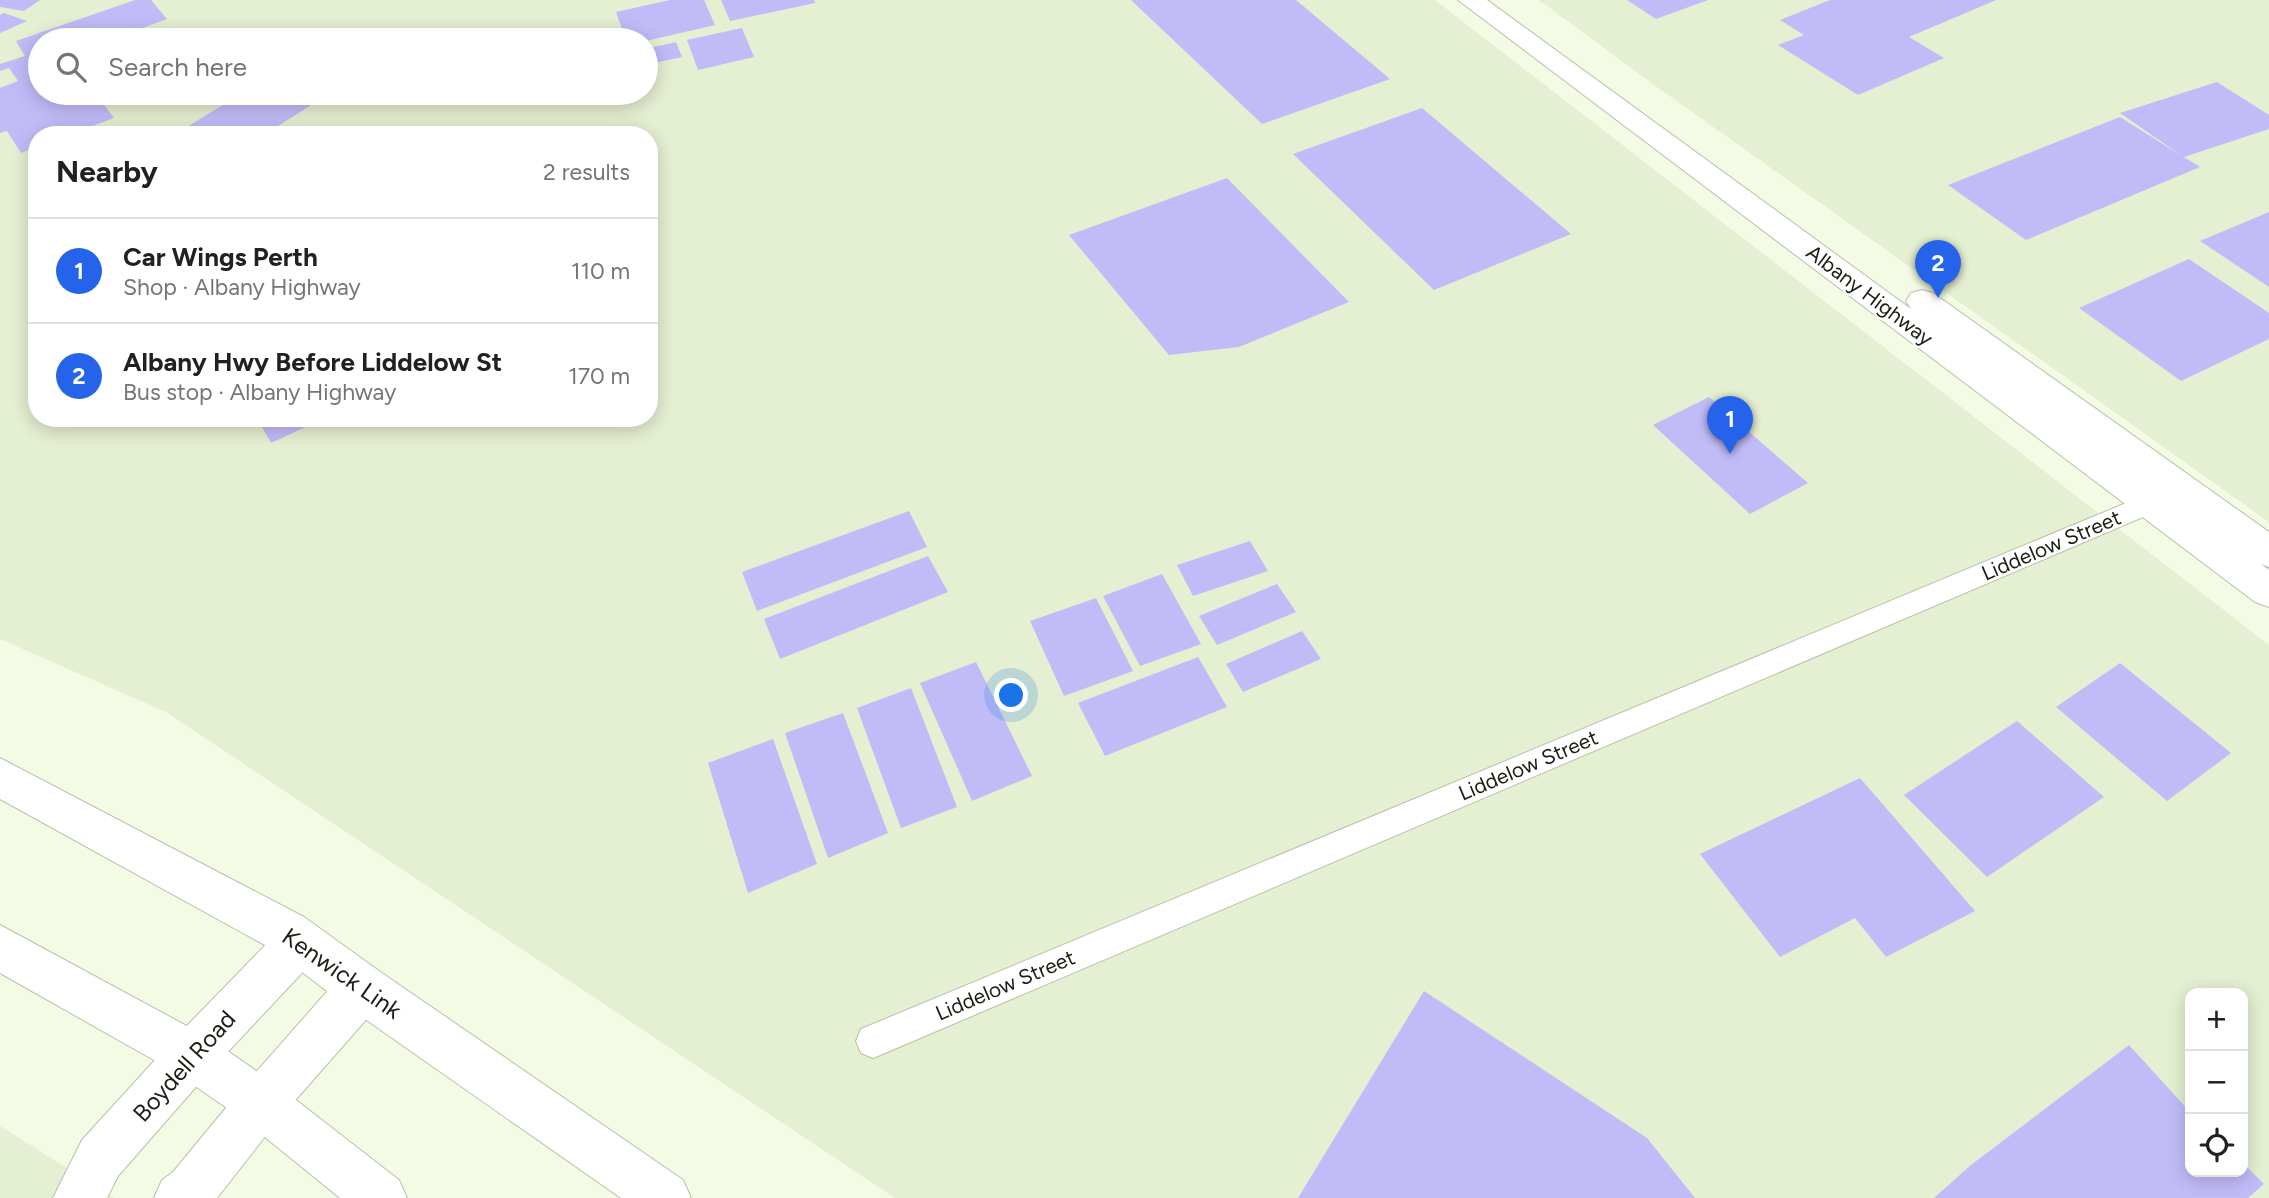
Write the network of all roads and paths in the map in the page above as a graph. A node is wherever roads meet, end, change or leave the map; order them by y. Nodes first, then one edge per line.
1 (1472, 0) edge
2 (1506, 0) edge
3 (2182, 489) junction
4 (2151, 503) junction
5 (2269, 552) edge
6 (2269, 591) edge
7 (0, 777) edge
8 (300, 942) junction
9 (0, 948) edge
10 (362, 988) junction
11 (873, 1041) dead end
12 (192, 1055) junction
13 (261, 1104) junction
14 (79, 1198) edge
15 (180, 1198) edge
16 (381, 1198) edge
17 (666, 1198) edge

1 - 4 main road, Albany Highway
2 - 3 main road, Albany Highway
3 - 4 lane, Liddelow Street
3 - 5 main road, Albany Highway
4 - 6 main road, Albany Highway
4 - 11 lane, Liddelow Street
7 - 8 main road, Kenwick Link
8 - 10 main road, Kenwick Link
8 - 12 main road, Boydell Road
9 - 12 main road
10 - 13 main road
10 - 17 main road, Kenwick Link
12 - 13 main road
12 - 14 main road, Boydell Road
13 - 15 main road
13 - 16 main road

